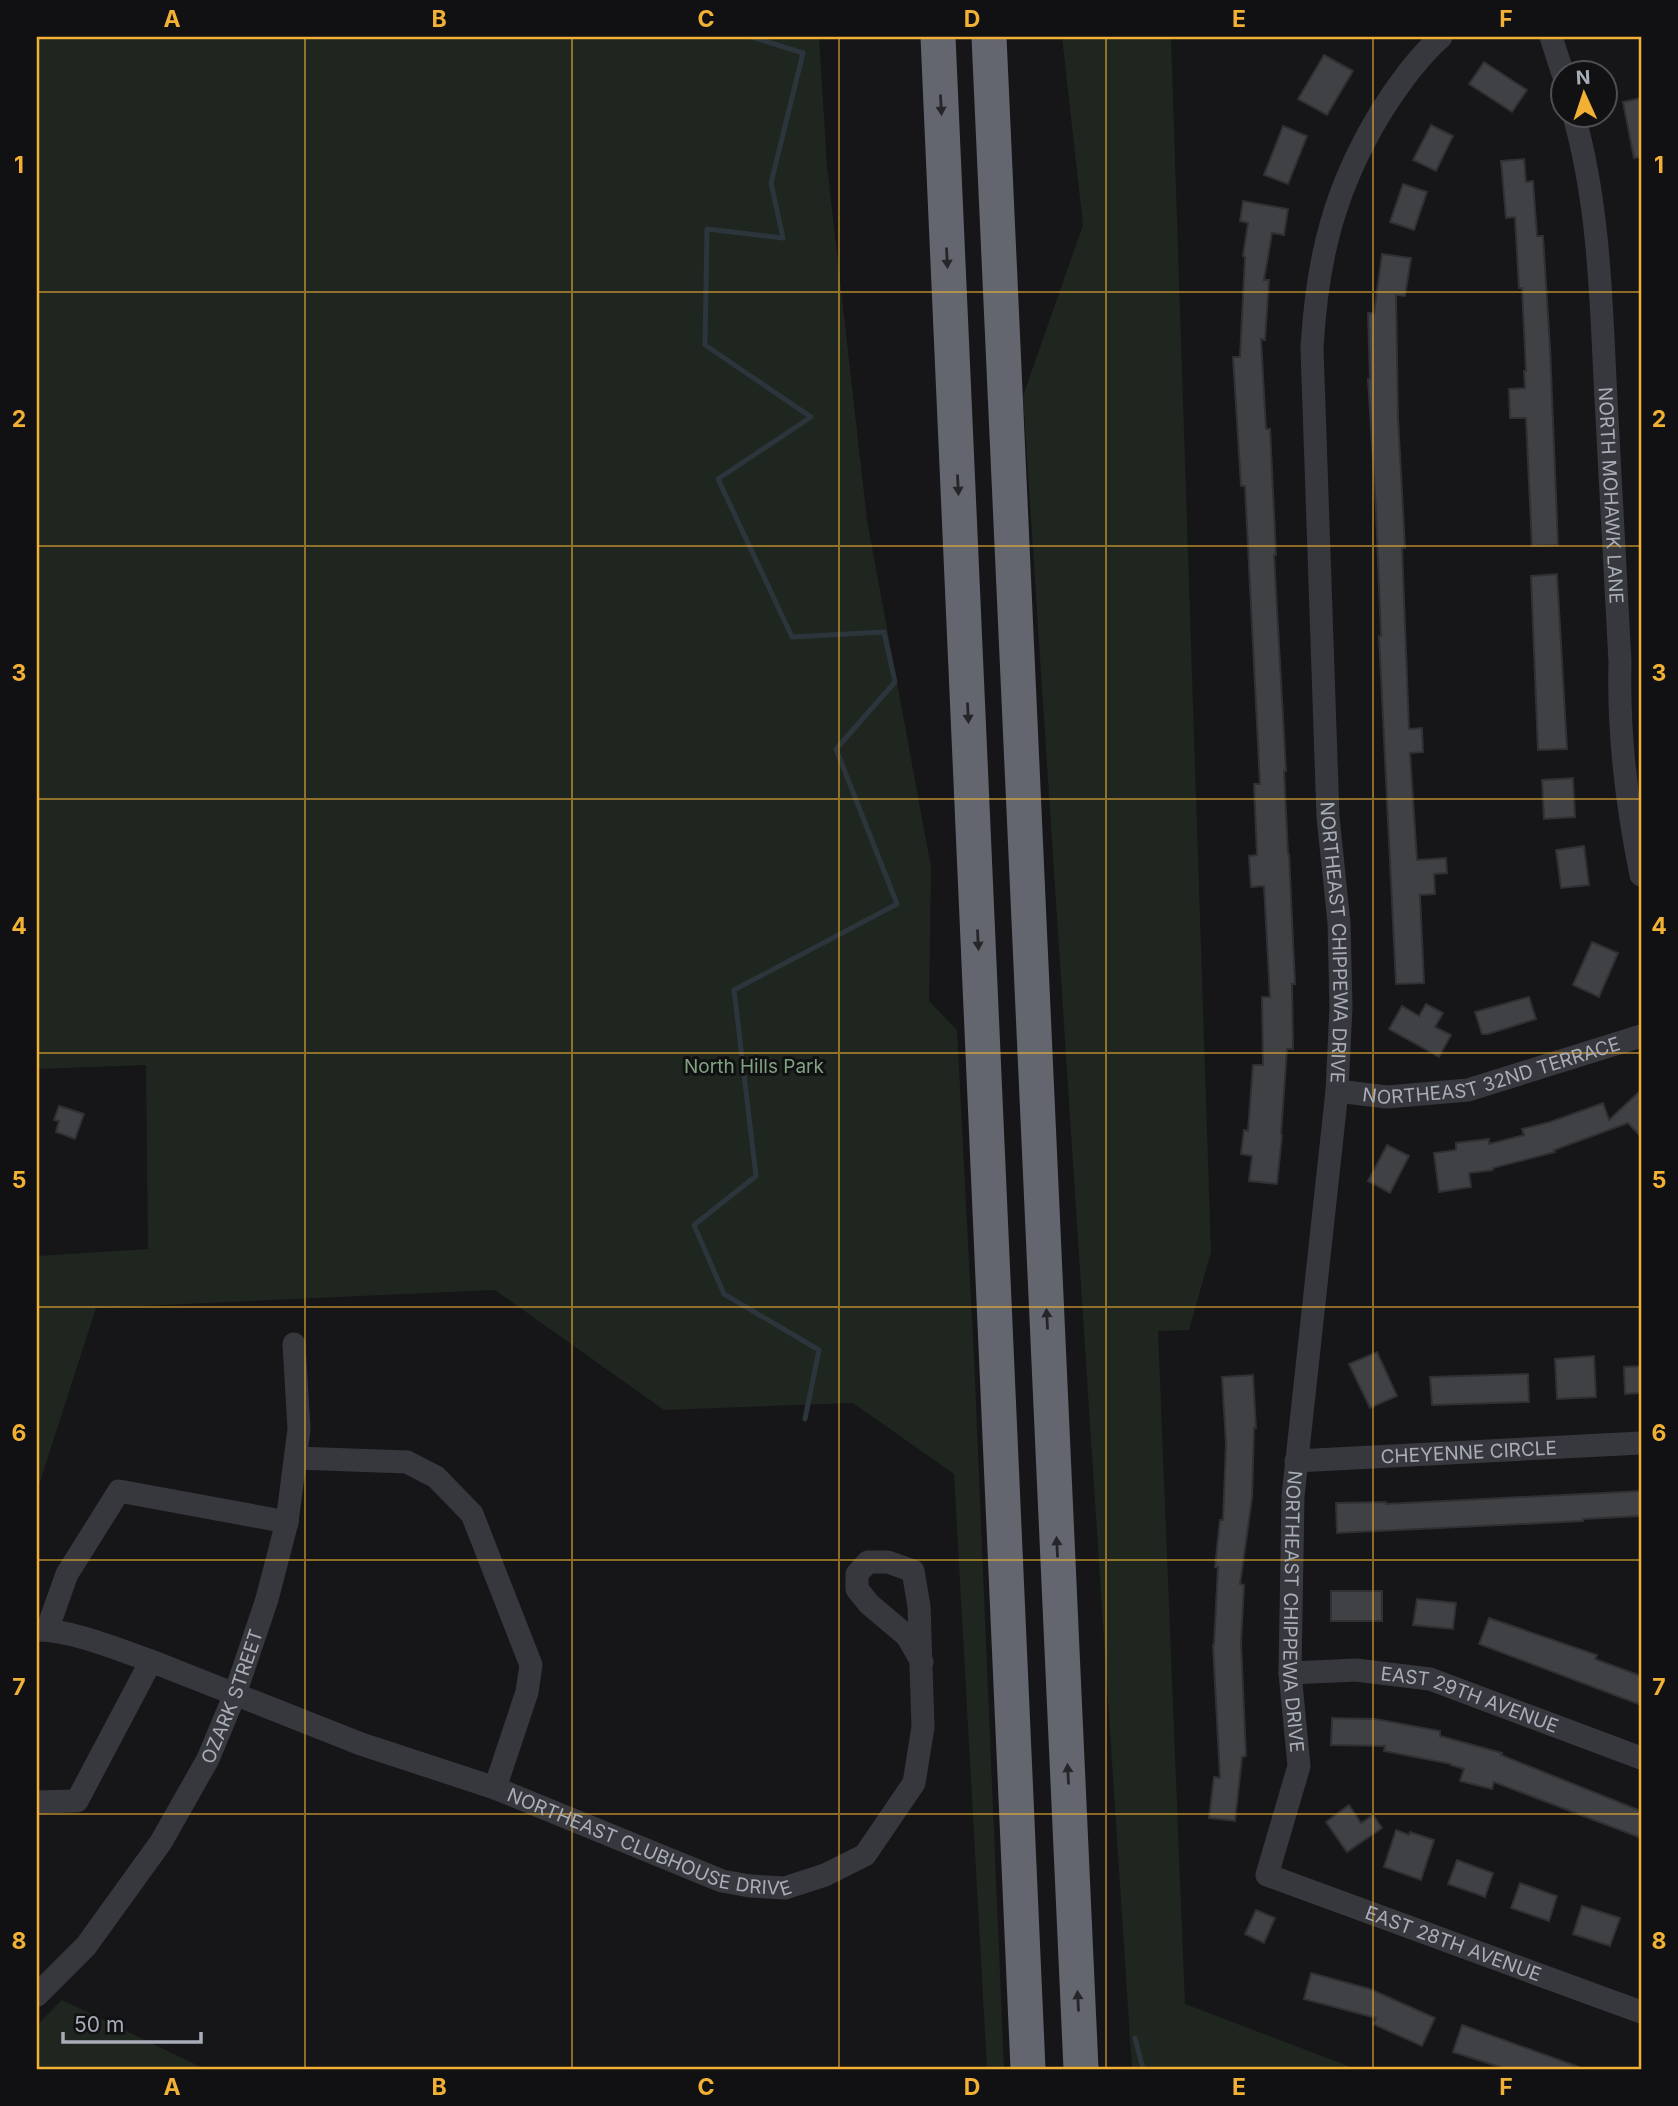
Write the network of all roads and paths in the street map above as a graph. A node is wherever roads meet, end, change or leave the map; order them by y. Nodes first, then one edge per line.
1 (938, 37) edge
2 (989, 37) edge
3 (1441, 37) edge
4 (1551, 37) edge
5 (1558, 60) edge
6 (1578, 130) edge
7 (1641, 875) edge
8 (1641, 1036) edge
9 (1337, 1091) junction
10 (294, 1344) dead end
11 (1641, 1443) edge
12 (296, 1458) junction
13 (1296, 1461) junction
14 (287, 1522) junction
15 (42, 1630) edge
16 (151, 1661) junction
17 (922, 1662) dead end
18 (1290, 1673) junction
19 (235, 1694) junction
20 (1641, 1758) edge
21 (495, 1787) junction
22 (37, 1802) edge
23 (1267, 1875) joint
24 (37, 1995) edge
25 (1641, 2012) edge
26 (1028, 2069) edge
27 (1081, 2069) edge

1 -> 26 highway
27 -> 2 highway
3 - 9 street, NORTHEAST CHIPPEWA DRIVE
4 - 5 street
6 - 7 street, NORTH MOHAWK LANE
8 - 9 street, NORTHEAST 32ND TERRACE
9 - 13 street, NORTHEAST CHIPPEWA DRIVE
10 - 12 street, OZARK STREET
11 - 13 street, CHEYENNE CIRCLE
12 - 14 street, OZARK STREET
12 - 21 street
13 - 18 street, NORTHEAST CHIPPEWA DRIVE
14 - 15 street
14 - 19 street, OZARK STREET
15 - 16 street, NORTHEAST CLUBHOUSE DRIVE
16 - 19 street, NORTHEAST CLUBHOUSE DRIVE
16 - 22 street
17 - 21 street, NORTHEAST CLUBHOUSE DRIVE
18 - 20 street, EAST 29TH AVENUE
18 - 23 street, NORTHEAST CHIPPEWA DRIVE
19 - 21 street, NORTHEAST CLUBHOUSE DRIVE
19 - 24 street, OZARK STREET
23 - 25 street, EAST 28TH AVENUE

